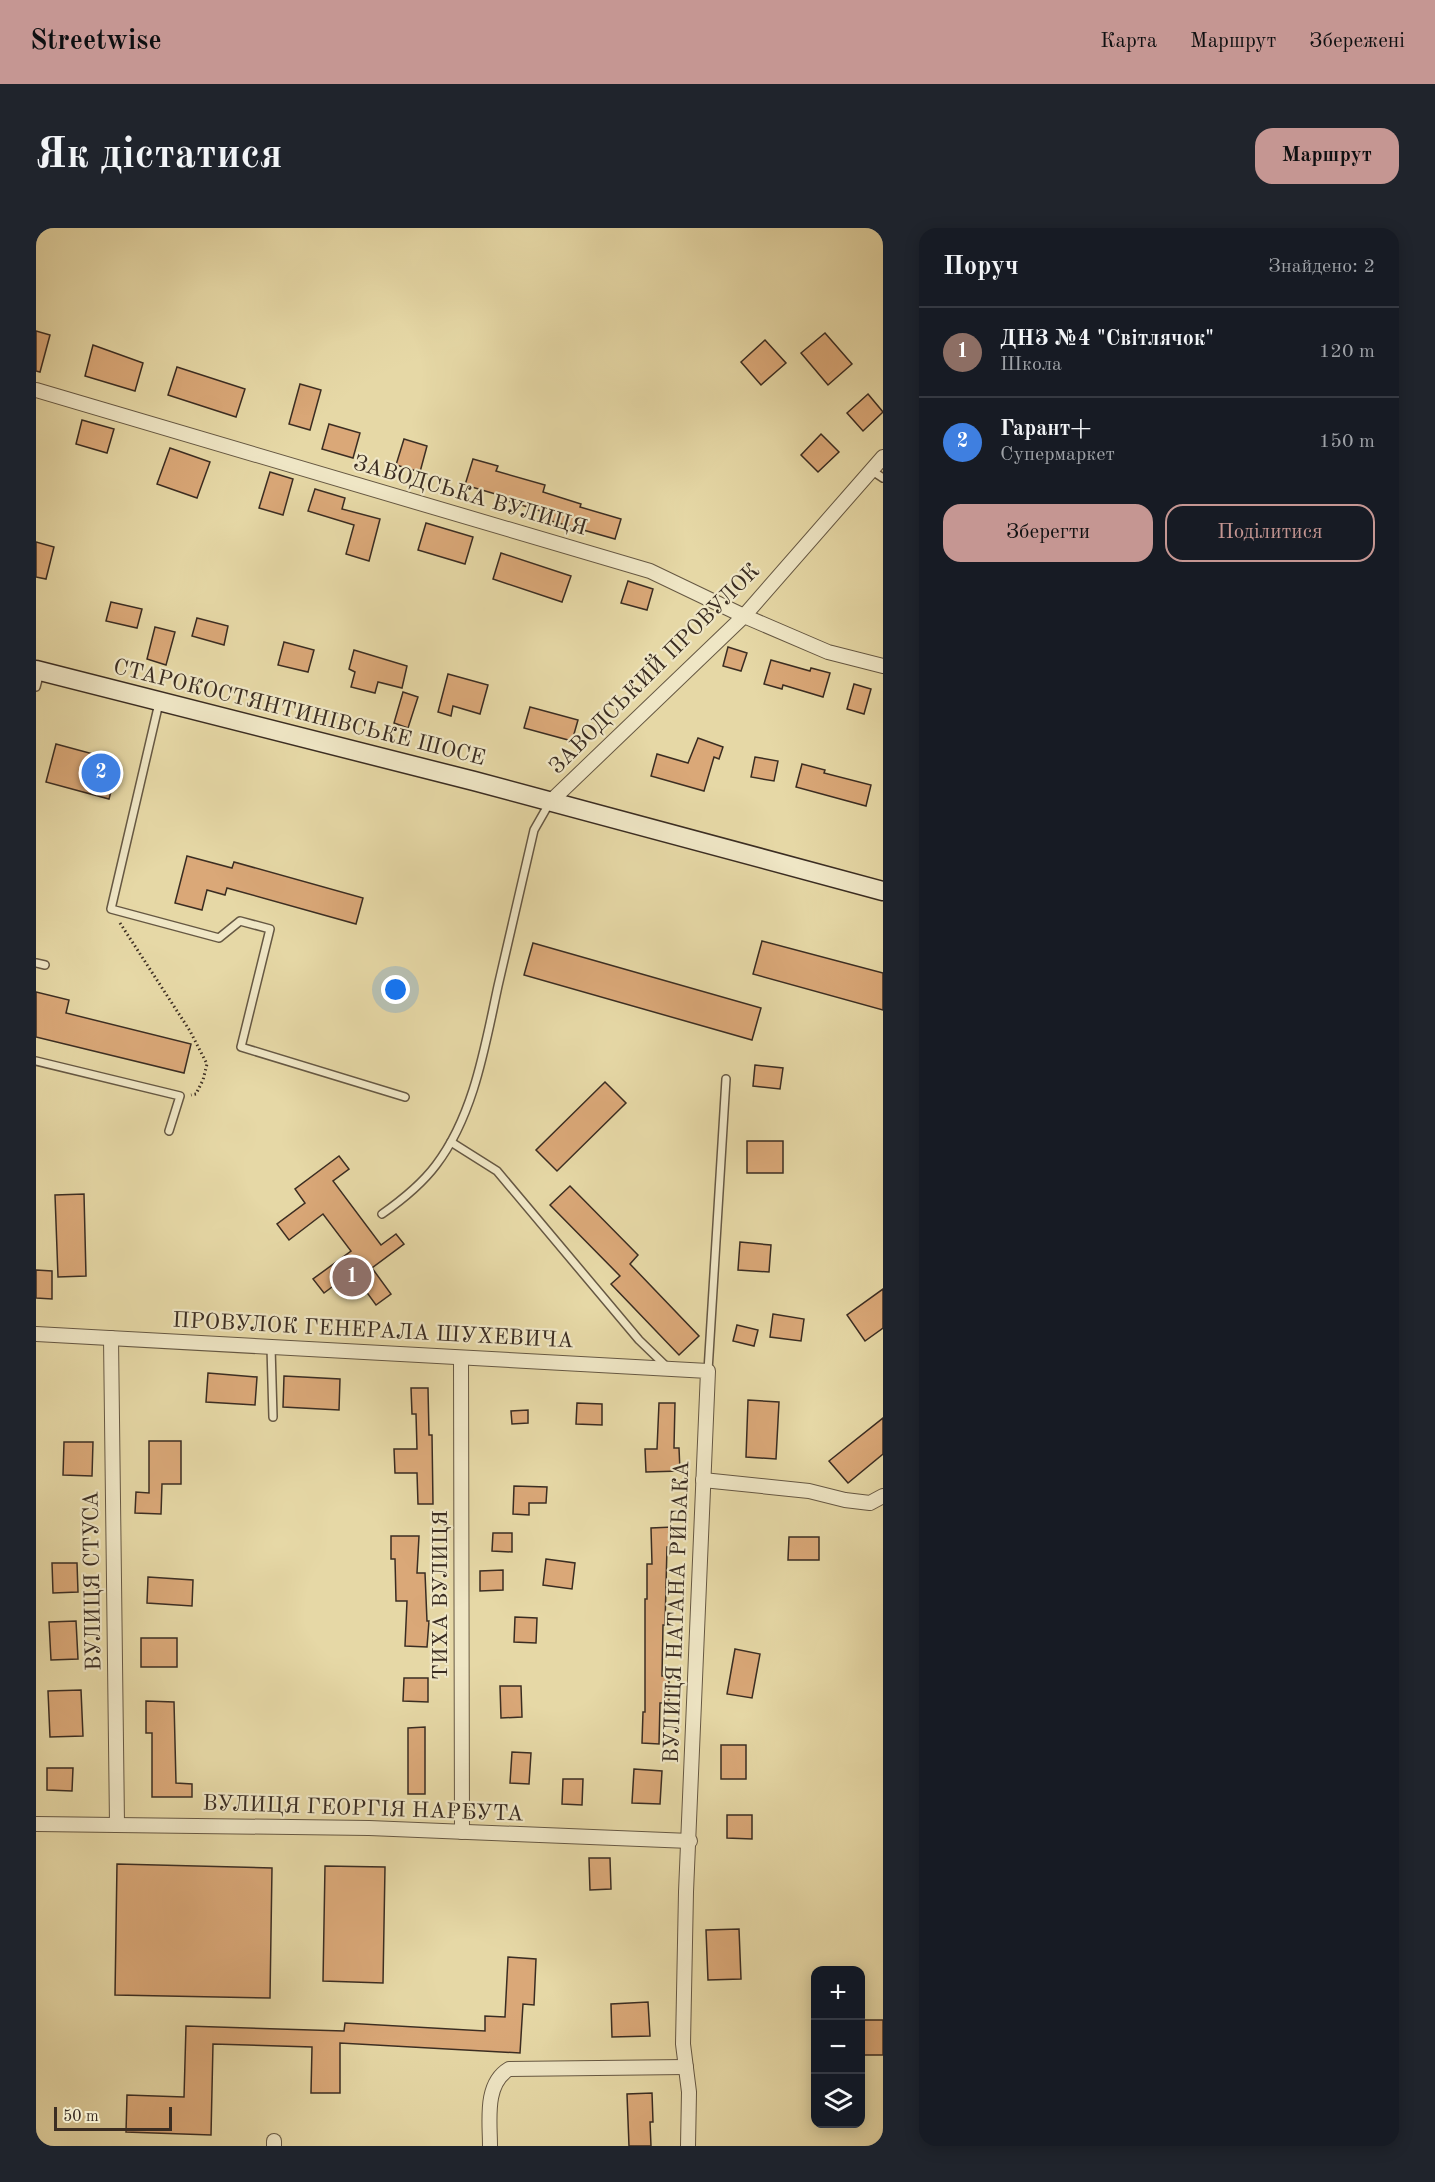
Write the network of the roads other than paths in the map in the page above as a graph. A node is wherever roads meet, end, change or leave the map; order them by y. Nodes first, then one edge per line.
1 (36, 390) edge
2 (883, 458) edge
3 (871, 470) junction
4 (883, 478) edge
5 (744, 616) junction
6 (883, 666) edge
7 (38, 676) edge
8 (159, 703) junction
9 (550, 802) junction
10 (883, 891) edge
11 (36, 963) edge
12 (45, 964) dead end
13 (36, 1061) edge
14 (726, 1079) dead end
15 (405, 1097) dead end
16 (169, 1131) dead end
17 (450, 1142) junction
18 (382, 1214) dead end
19 (36, 1334) edge
20 (111, 1338) junction
21 (271, 1347) junction
22 (461, 1358) junction
23 (669, 1369) junction
24 (708, 1371) junction
25 (273, 1417) dead end
26 (703, 1480) junction
27 (883, 1496) edge
28 (36, 1824) edge
29 (117, 1824) junction
30 (462, 1832) junction
31 (690, 1841) junction
32 (686, 2067) junction
33 (490, 2146) edge
34 (688, 2146) edge

1 - 5 street, ЗАВОДСЬКА ВУЛИЦЯ
2 - 3 street, ЗАВОДСЬКИЙ ПРОВУЛОК
3 - 4 lane
3 - 5 street, ЗАВОДСЬКИЙ ПРОВУЛОК
5 - 6 street, ЗАВОДСЬКА ВУЛИЦЯ
5 - 9 street, ЗАВОДСЬКИЙ ПРОВУЛОК
7 - 8 main road, СТАРОКОСТЯНТИНІВСЬКЕ ШОСЕ
8 - 9 main road, СТАРОКОСТЯНТИНІВСЬКЕ ШОСЕ
8 - 15 lane
9 - 10 main road, СТАРОКОСТЯНТИНІВСЬКЕ ШОСЕ
9 - 17 lane
11 - 12 lane
13 - 16 lane
14 - 24 lane, ВУЛИЦЯ НАТАНА РИБАКА
17 - 18 lane
17 - 23 lane
19 - 20 street, ПРОВУЛОК ГЕНЕРАЛА ШУХЕВИЧА
20 - 21 street, ПРОВУЛОК ГЕНЕРАЛА ШУХЕВИЧА
20 - 29 street, ВУЛИЦЯ СТУСА
21 - 22 street, ПРОВУЛОК ГЕНЕРАЛА ШУХЕВИЧА
21 - 25 lane
22 - 23 street, ПРОВУЛОК ГЕНЕРАЛА ШУХЕВИЧА
22 - 30 street, ТИХА ВУЛИЦЯ
23 - 24 street, ПРОВУЛОК ГЕНЕРАЛА ШУХЕВИЧА
24 - 26 street, ВУЛИЦЯ НАТАНА РИБАКА
26 - 27 street
26 - 31 street, ВУЛИЦЯ НАТАНА РИБАКА
28 - 29 street, ВУЛИЦЯ ГЕОРГІЯ НАРБУТА
29 - 30 street, ВУЛИЦЯ ГЕОРГІЯ НАРБУТА
30 - 31 street, ВУЛИЦЯ ГЕОРГІЯ НАРБУТА
31 - 32 street, ВУЛИЦЯ НАТАНА РИБАКА
32 - 33 street
32 - 34 street, ВУЛИЦЯ НАТАНА РИБАКА

